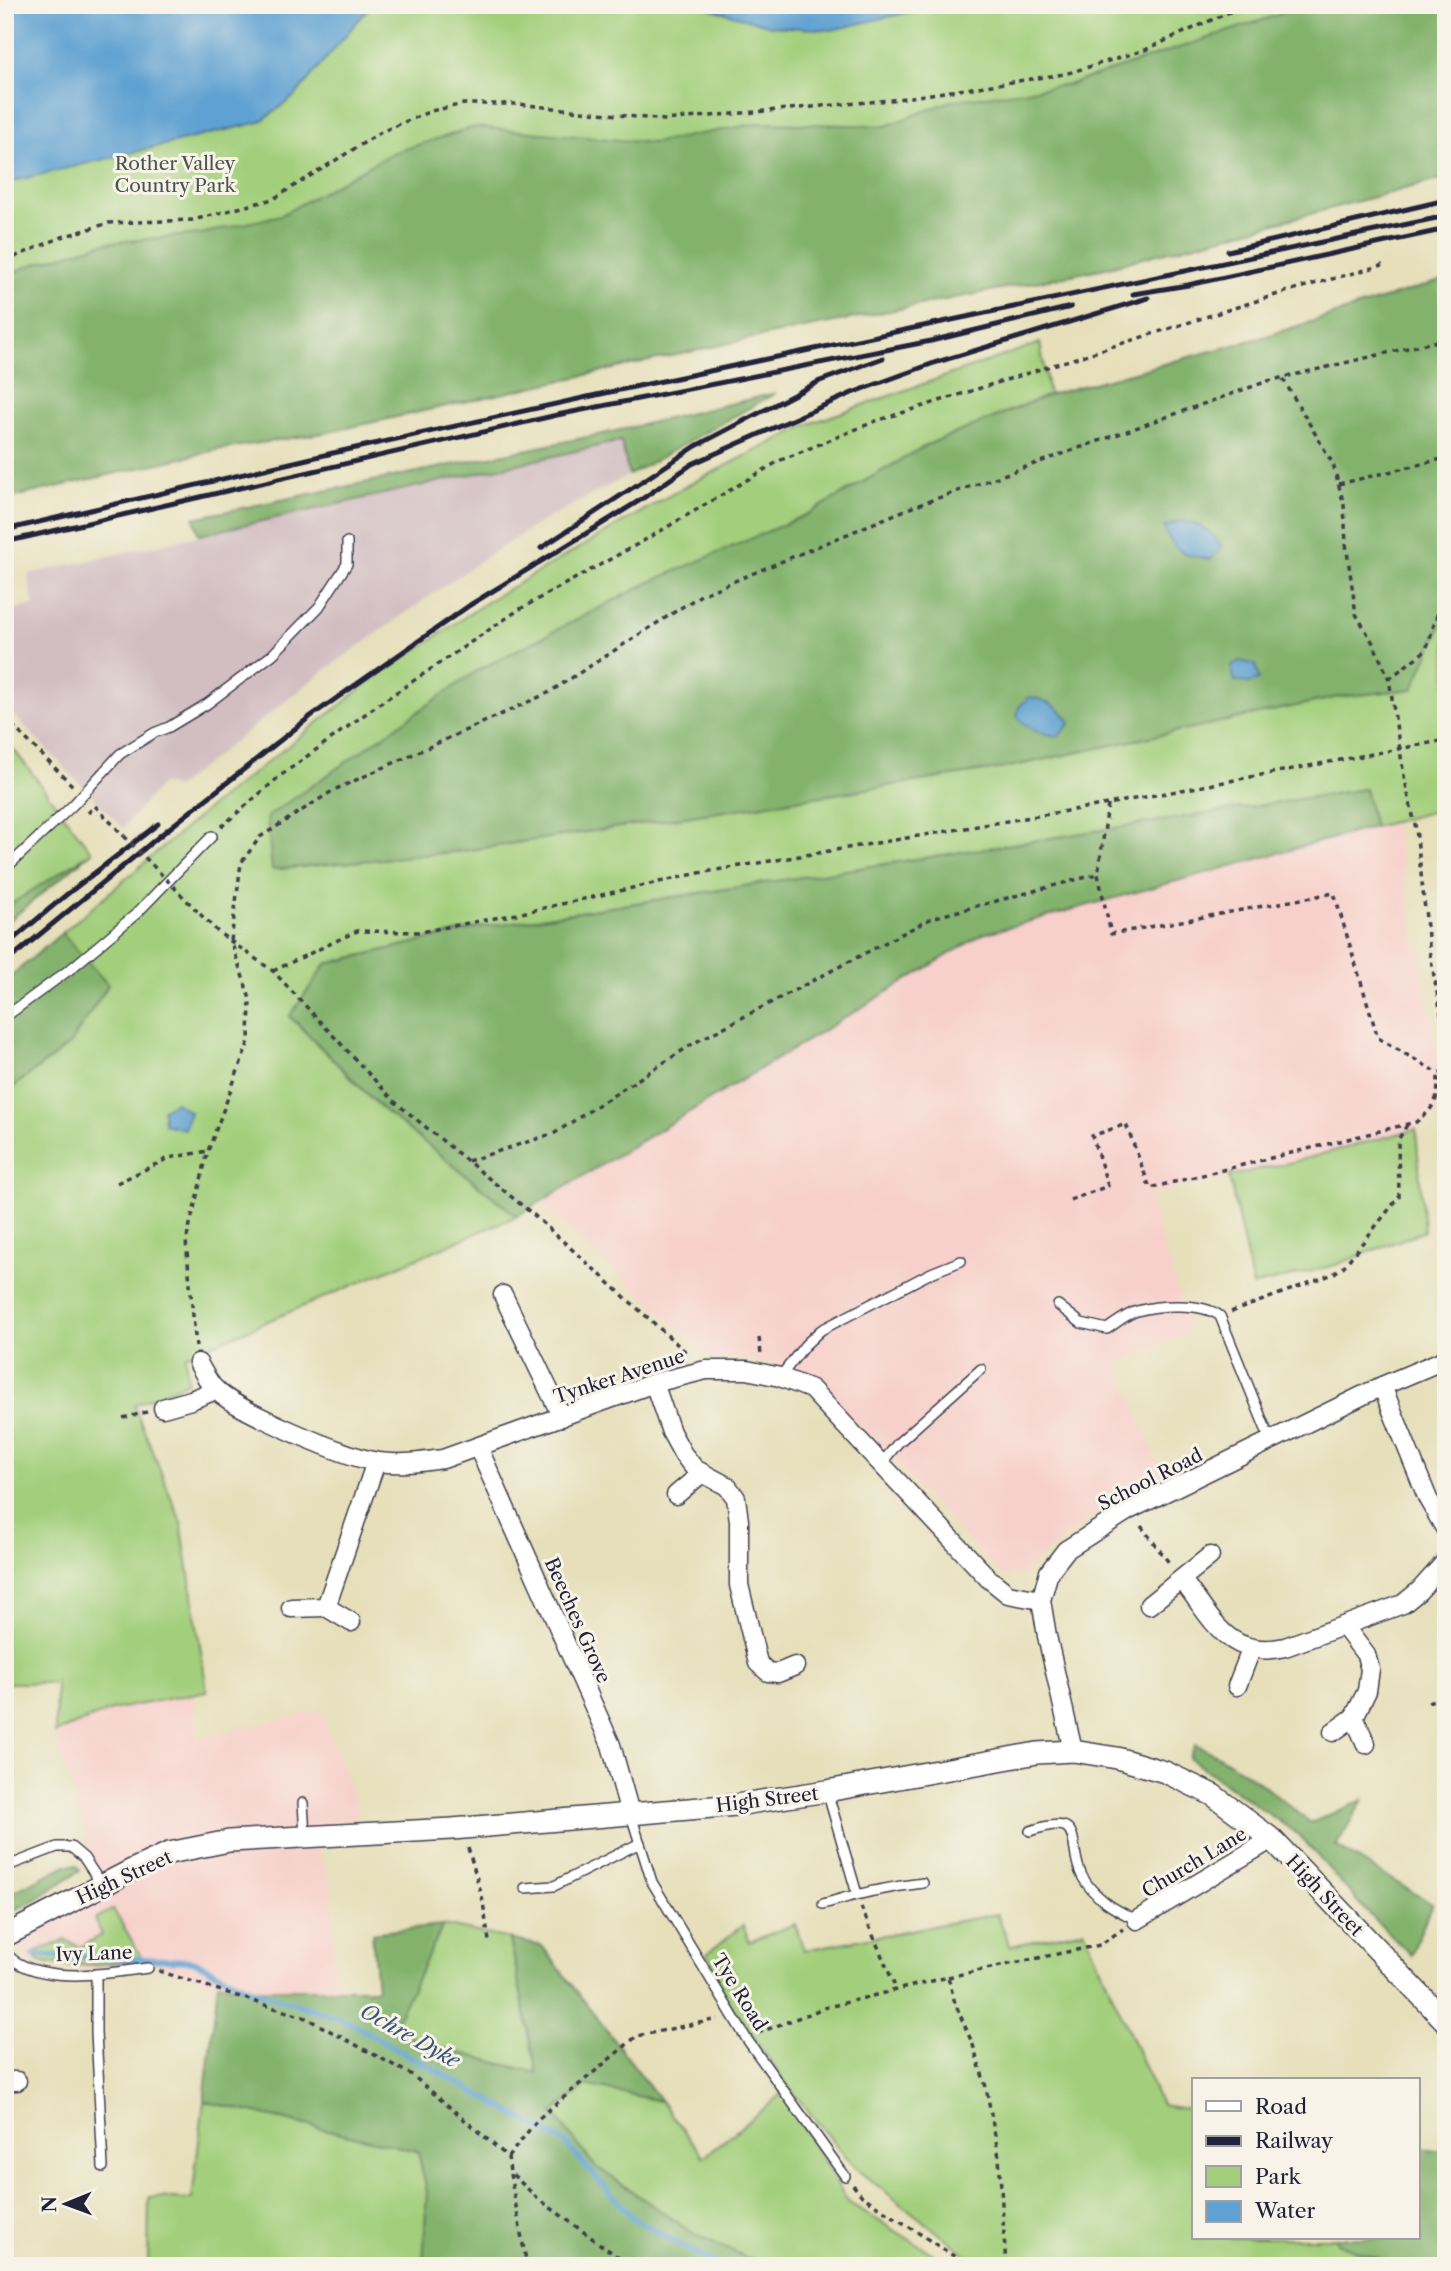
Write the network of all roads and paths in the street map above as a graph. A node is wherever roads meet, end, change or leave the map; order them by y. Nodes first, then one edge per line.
1 (1245, 5) edge
2 (5, 261) edge
3 (1383, 265) dead end
4 (1446, 339) edge
5 (1282, 378) junction
6 (1446, 458) edge
7 (1339, 484) junction
8 (1446, 521) edge
9 (347, 542) dead end
10 (1390, 679) junction
11 (5, 718) edge
12 (1446, 740) edge
13 (1400, 748) junction
14 (81, 794) junction
15 (1108, 804) junction
16 (84, 817) dead end
17 (212, 835) joint
18 (5, 869) edge
19 (1098, 874) junction
20 (231, 941) junction
21 (273, 971) junction
22 (5, 1017) edge
23 (1446, 1041) edge
24 (1438, 1073) junction
25 (1446, 1073) edge
26 (1406, 1125) junction
27 (208, 1151) junction
28 (468, 1161) junction
29 (117, 1183) dead end
30 (1070, 1200) dead end
31 (961, 1261) dead end
32 (503, 1295) dead end
33 (1058, 1305) dead end
34 (1220, 1316) junction
35 (1446, 1359) edge
36 (198, 1363) joint
37 (981, 1369) dead end
38 (706, 1370) junction
39 (780, 1377) junction
40 (654, 1383) junction
41 (1382, 1387) junction
42 (216, 1390) junction
43 (163, 1408) joint
44 (562, 1417) junction
45 (123, 1418) dead end
46 (1271, 1442) junction
47 (478, 1447) junction
48 (376, 1462) junction
49 (881, 1464) junction
50 (702, 1473) junction
51 (677, 1495) dead end
52 (1129, 1510) junction
53 (1446, 1530) edge
54 (1210, 1556) dead end
55 (1446, 1562) edge
56 (1182, 1580) junction
57 (1041, 1600) junction
58 (1149, 1605) dead end
59 (326, 1607) junction
60 (291, 1608) dead end
61 (351, 1622) dead end
62 (1345, 1626) junction
63 (1251, 1650) junction
64 (795, 1667) dead end
65 (1237, 1686) dead end
66 (1446, 1696) edge
67 (1428, 1702) dead end
68 (1354, 1717) junction
69 (1333, 1732) dead end
70 (1366, 1744) dead end
71 (1073, 1751) junction
72 (827, 1791) junction
73 (303, 1804) dead end
74 (630, 1813) junction
75 (461, 1829) junction
76 (1030, 1831) dead end
77 (305, 1837) junction
78 (1272, 1839) junction
79 (640, 1843) junction
80 (5, 1867) edge
81 (923, 1883) dead end
82 (102, 1886) junction
83 (525, 1888) dead end
84 (857, 1894) junction
85 (822, 1905) dead end
86 (1137, 1920) junction
87 (5, 1936) edge
88 (489, 1941) dead end
89 (5, 1952) edge
90 (148, 1968) joint
91 (96, 1975) junction
92 (948, 1977) junction
93 (895, 1989) junction
94 (733, 2016) junction
95 (1446, 2022) edge
96 (746, 2038) junction
97 (508, 2157) junction
98 (103, 2167) dead end
99 (510, 2172) junction
100 (845, 2175) joint
101 (527, 2266) edge
102 (631, 2266) edge
103 (969, 2266) edge
104 (1006, 2266) edge

1 - 2 path
3 - 17 path
4 - 5 path
5 - 7 path
5 - 20 path
6 - 7 path
7 - 10 path
8 - 10 path
9 - 14 lane
10 - 13 path
11 - 14 path
12 - 13 path
13 - 15 path
13 - 23 path
14 - 18 lane
15 - 19 path
15 - 21 path
16 - 20 path, bridge
17 - 22 lane
19 - 24 path
19 - 28 path
20 - 21 path
20 - 27 path
21 - 28 path
24 - 25 path
24 - 26 path
26 - 30 path
26 - 34 path
27 - 29 path
27 - 36 path
28 - 38 path
31 - 39 lane
32 - 44 street
33 - 34 lane
34 - 46 lane
35 - 41 street, School Road
36 - 42 street, Tynker Avenue
37 - 49 lane
38 - 39 street, Tynker Avenue
38 - 40 street, Tynker Avenue
39 - 49 street, Tynker Avenue
40 - 44 street, Tynker Avenue
40 - 50 street
41 - 46 street, School Road
41 - 53 street
42 - 43 street
42 - 48 street, Tynker Avenue
43 - 45 path
44 - 47 street, Tynker Avenue
46 - 52 street, School Road
47 - 48 street, Tynker Avenue
47 - 74 street, Beeches Grove
48 - 59 street
49 - 57 street, Tynker Avenue
50 - 51 street
50 - 64 street
52 - 56 path
52 - 57 street, School Road
54 - 56 street
55 - 62 street
56 - 58 street
56 - 63 street
57 - 71 street, School Road
59 - 60 street
59 - 61 street
62 - 63 street
62 - 68 street
63 - 65 street
66 - 67 path
68 - 69 street
68 - 70 street
71 - 72 street, High Street
71 - 78 street, High Street
72 - 74 street, High Street
72 - 84 lane
73 - 77 lane
74 - 75 street, High Street
74 - 79 lane, Tye Road
75 - 77 street, High Street
75 - 88 path
76 - 86 lane
77 - 82 street, High Street
78 - 86 street, Church Lane
78 - 95 street, High Street
79 - 83 lane
79 - 94 lane, Tye Road
80 - 82 lane
81 - 84 lane
82 - 87 street, High Street
84 - 85 lane
84 - 93 path
86 - 92 path
89 - 91 lane, Ivy Lane
90 - 91 lane, Ivy Lane
90 - 97 path
91 - 98 lane
92 - 93 path
92 - 104 path
93 - 96 path
94 - 96 lane, Tye Road
94 - 97 path
96 - 100 lane, Tye Road
97 - 99 path
99 - 101 path
99 - 102 path
100 - 103 path

